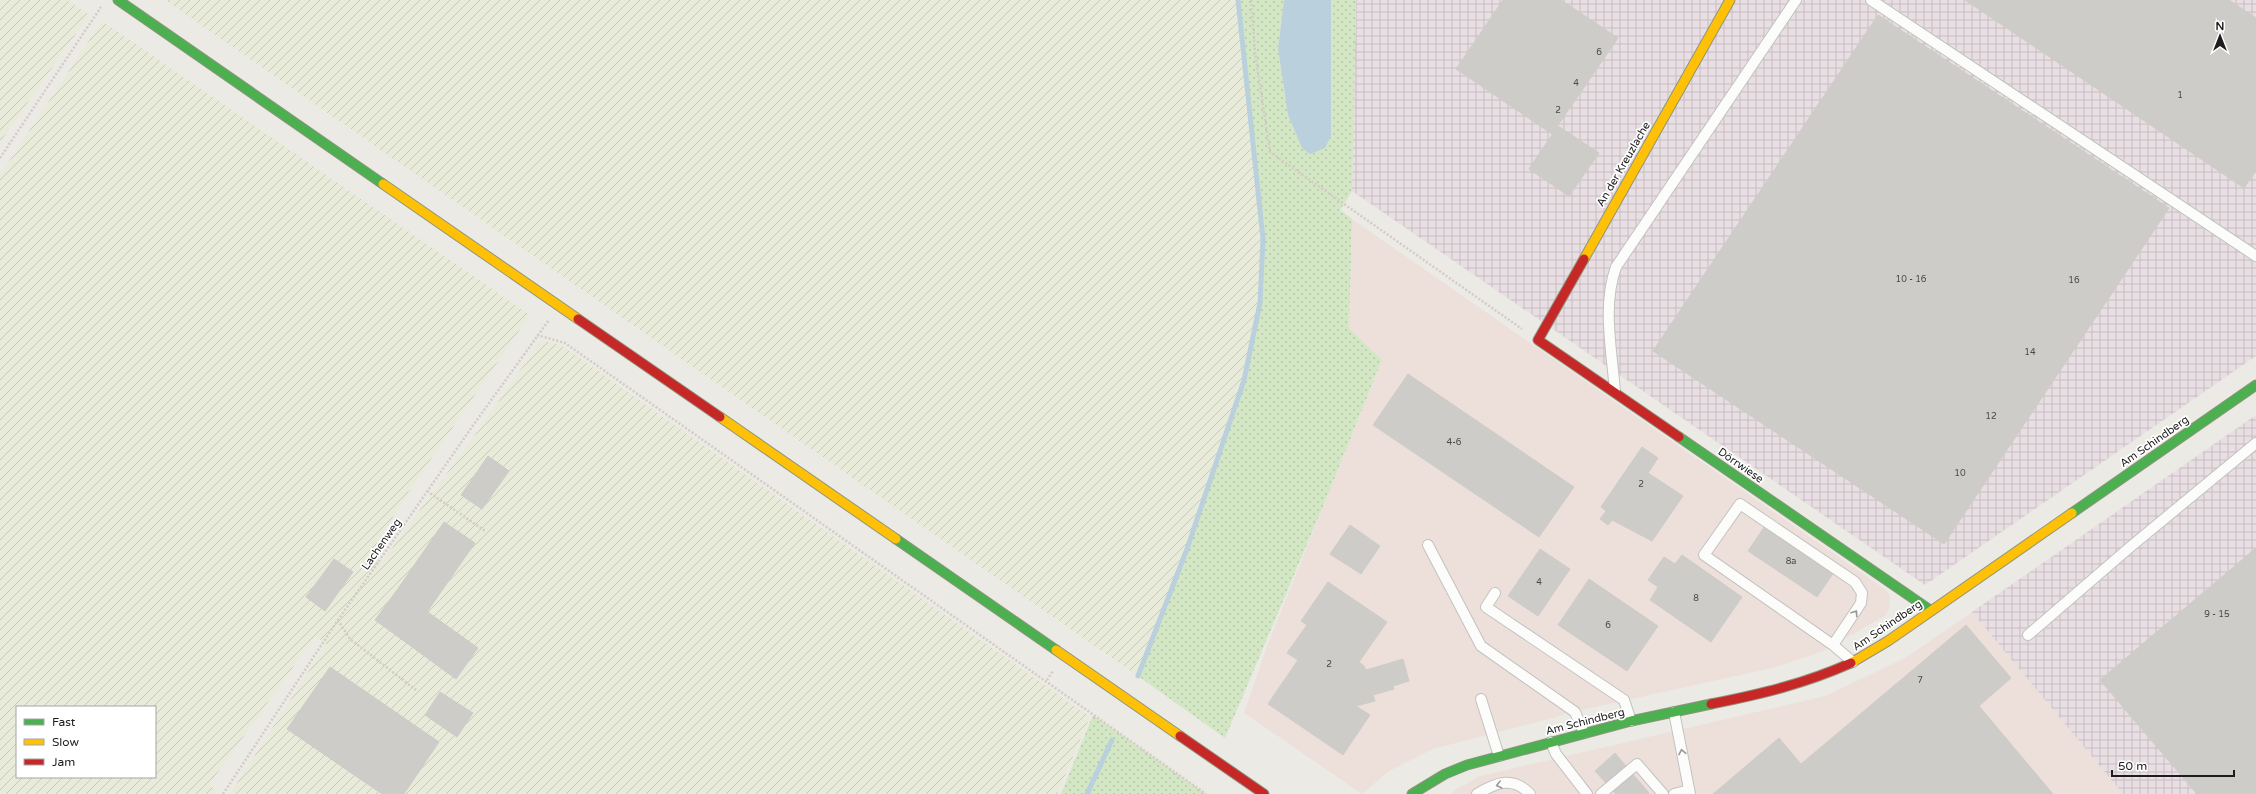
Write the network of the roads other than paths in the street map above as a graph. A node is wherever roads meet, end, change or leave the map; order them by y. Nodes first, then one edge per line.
1 (118, 0) edge
2 (1730, 0) edge
3 (1796, 0) edge
4 (1871, 0) edge
5 (2256, 256) edge
6 (1538, 340) joint
7 (2256, 385) edge
8 (1615, 393) junction
9 (2256, 443) edge
10 (1428, 545) dead end
11 (1495, 593) dead end
12 (1930, 610) junction
13 (2028, 635) dead end
14 (1833, 645) junction
15 (1853, 662) junction
16 (1481, 699) dead end
17 (1674, 712) junction
18 (1631, 721) junction
19 (1584, 733) junction
20 (1551, 742) junction
21 (1499, 756) junction
22 (1690, 792) edge
23 (1264, 794) edge
24 (1412, 794) edge
25 (1477, 794) edge
26 (1530, 794) edge
27 (1587, 794) edge
28 (1601, 794) edge
29 (1663, 794) edge
30 (1674, 794) edge

1 - 23 street
2 - 6 street, An der Kreuzlache
3 - 8 lane
4 - 5 lane
6 - 8 street, Dörrwiese
7 - 12 street, Am Schindberg
8 - 12 street, Dörrwiese
9 - 13 lane
10 - 19 lane
11 - 18 lane
12 - 15 street, Am Schindberg
14 -> 14 lane
14 - 15 lane
15 - 17 street, Am Schindberg
16 - 21 lane
17 - 18 street, Am Schindberg
22 -> 17 lane
18 - 19 street, Am Schindberg
19 - 20 street, Am Schindberg
20 - 21 street, Am Schindberg
20 - 27 lane
21 - 24 street, Am Schindberg
22 - 30 lane
26 -> 25 lane
28 - 29 lane

